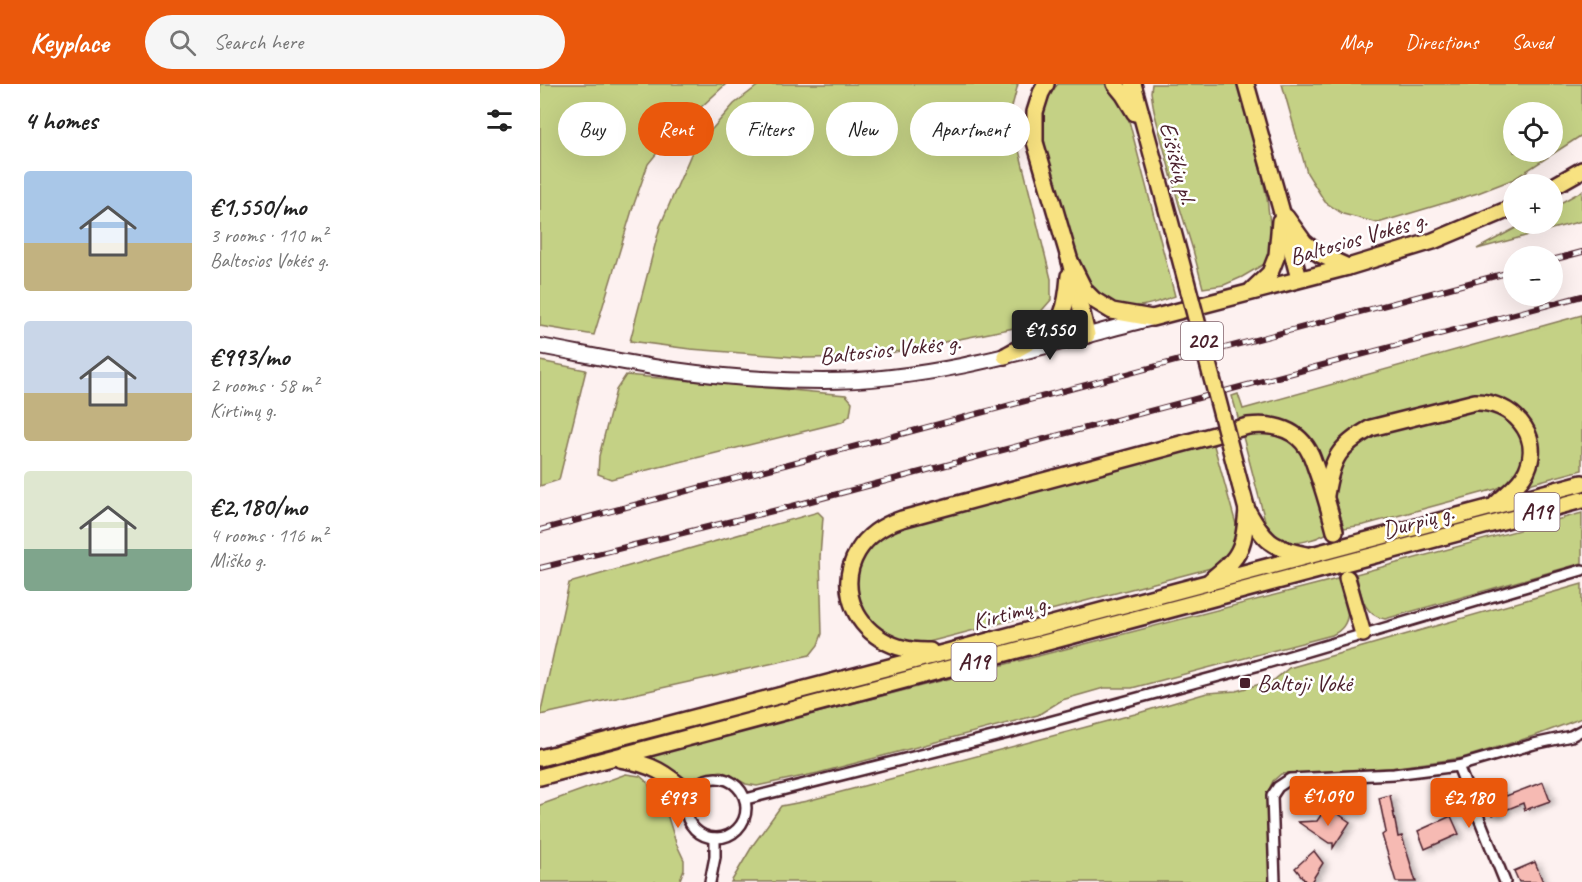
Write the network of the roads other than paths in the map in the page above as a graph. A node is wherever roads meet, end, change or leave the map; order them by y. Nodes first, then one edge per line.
1 (1046, 84) edge
2 (1115, 84) edge
3 (1133, 84) edge
4 (1144, 84) edge
5 (1246, 84) edge
6 (1145, 129) junction
7 (1582, 170) edge
8 (1563, 181) edge
9 (1281, 209) junction
10 (1503, 212) edge
11 (1070, 261) junction
12 (1348, 267) junction
13 (1299, 279) junction
14 (1250, 292) junction
15 (1152, 318) junction
16 (1088, 334) junction
17 (540, 346) edge
18 (1005, 356) junction
19 (1582, 483) edge
20 (1326, 496) junction
21 (1582, 501) edge
22 (1494, 506) junction
23 (1246, 510) junction
24 (1335, 531) dead end
25 (1310, 555) junction
26 (1582, 570) edge
27 (1347, 579) dead end
28 (1207, 583) junction
29 (1266, 585) joint
30 (1363, 634) junction
31 (951, 651) junction
32 (1582, 730) edge
33 (540, 758) edge
34 (611, 758) junction
35 (1458, 766) junction
36 (540, 777) edge
37 (689, 794) junction
38 (746, 799) junction
39 (715, 838) junction
40 (710, 882) edge
41 (1275, 882) edge
42 (1505, 882) edge

1 - 11 main road
2 - 6 main road
3 - 6 main road, Eišiškių pl. / 202
4 - 6 main road
5 - 9 main road
6 - 23 main road, Eišiškių pl. / 202, bridge
7 - 8 main road
9 - 12 main road
9 - 13 main road
9 - 14 main road
10 - 12 main road, Baltosios Vokės g.
11 - 15 main road
11 - 16 main road
11 - 18 main road
12 - 13 main road, Baltosios Vokės g.
13 - 14 main road, Baltosios Vokės g.
14 - 15 main road, Baltosios Vokės g.
15 - 16 main road, Baltosios Vokės g.
16 - 18 main road, Baltosios Vokės g.
17 - 18 main road, Baltosios Vokės g.
19 - 22 main road, A19
20 - 22 main road
20 - 24 main road
20 - 31 main road
21 - 29 main road, Durpių g. / A19
22 - 25 main road, Kirtimų g. / A19
23 - 25 main road
23 - 28 main road
25 - 28 main road, Kirtimų g. / A19
26 - 30 street
27 - 30 main road
28 - 31 main road, Kirtimų g. / A19
29 - 34 main road, Kirtimų g. / A19
30 - 38 street
31 - 33 main road, Kirtimų g. / A19
32 - 35 street
34 - 36 main road, Kirtimų g. / A19
34 - 37 main road
35 - 41 street
35 - 42 street
37 - 38 street
37 - 39 street
38 - 39 street
39 - 40 street

